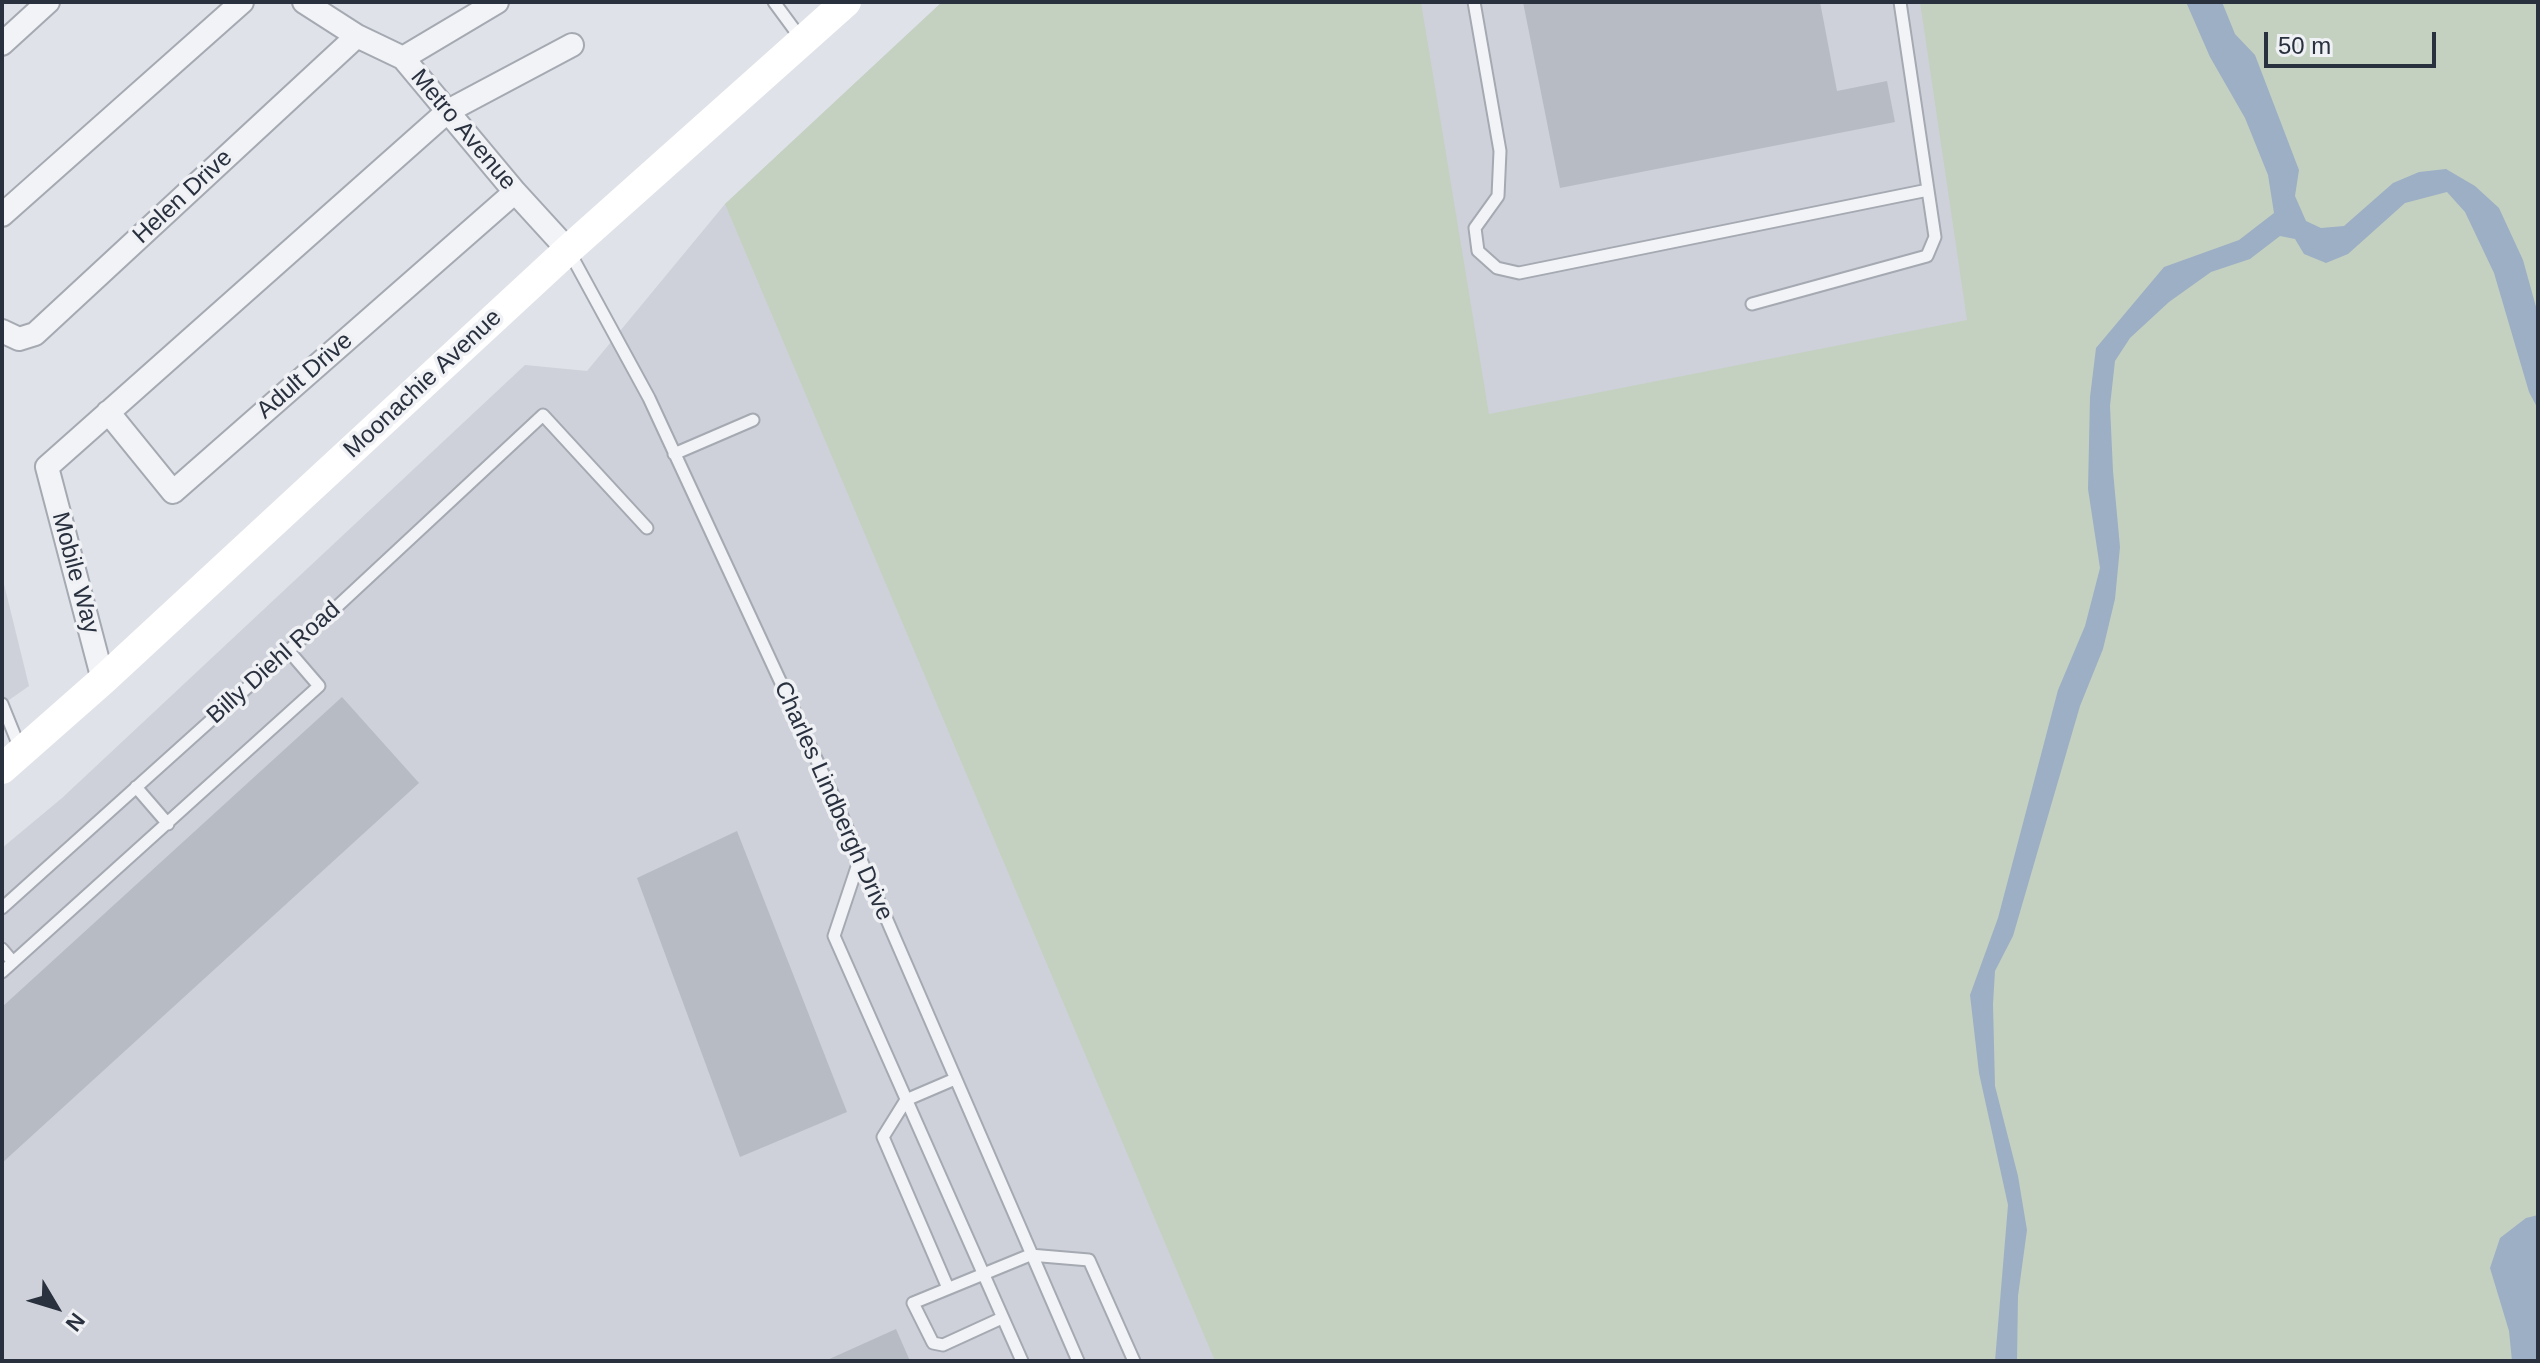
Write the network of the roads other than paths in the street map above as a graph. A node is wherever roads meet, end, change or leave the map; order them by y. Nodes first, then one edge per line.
1 (48, 2) edge
2 (242, 2) edge
3 (304, 2) edge
4 (497, 2) edge
5 (774, 2) edge
6 (845, 2) edge
7 (1474, 2) edge
8 (1900, 2) edge
9 (357, 36) junction
10 (803, 41) junction
11 (2, 44) edge
12 (572, 45) dead end
13 (403, 58) junction
14 (448, 111) junction
15 (1928, 190) junction
16 (515, 192) junction
17 (2, 215) edge
18 (568, 250) junction
19 (1752, 304) dead end
20 (2, 331) edge
21 (108, 412) junction
22 (753, 420) dead end
23 (674, 454) junction
24 (647, 528) dead end
25 (288, 650) junction
26 (103, 680) junction
27 (2, 704) edge
28 (12, 760) edge
29 (136, 787) junction
30 (168, 824) junction
31 (860, 858) junction
32 (2, 908) edge
33 (2, 949) edge
34 (13, 962) junction
35 (2, 972) edge
36 (955, 1079) junction
37 (906, 1100) junction
38 (1030, 1255) junction
39 (982, 1274) junction
40 (948, 1288) junction
41 (1002, 1318) junction
42 (1022, 1361) edge
43 (1078, 1361) edge
44 (1134, 1361) edge

1 - 11 street
2 - 17 street
3 - 9 street, Metro Avenue
4 - 13 street
5 - 10 lane
6 - 10 main road, Moonachie Avenue
7 - 15 lane
8 - 15 lane
9 - 13 street, Metro Avenue
9 - 20 street, Helen Drive
10 - 18 main road, Moonachie Avenue
12 - 14 street
13 - 14 street, Metro Avenue
14 - 16 street, Metro Avenue
14 - 21 street
15 - 19 lane
16 - 18 street, Metro Avenue
16 - 21 street, Adult Drive
18 - 23 lane, Charles Lindbergh Drive
18 - 26 main road, Moonachie Avenue
21 - 26 street, Mobile Way
22 - 23 lane
23 - 31 lane, Charles Lindbergh Drive
24 - 25 lane, Billy Diehl Road
25 - 29 lane, Billy Diehl Road
25 - 30 lane
26 - 28 main road, Moonachie Avenue
27 - 28 lane
29 - 30 lane
29 - 32 lane, Billy Diehl Road
30 - 34 lane
31 - 36 lane, Charles Lindbergh Drive
31 - 37 lane
33 - 34 lane
34 - 35 lane
36 - 37 lane
36 - 38 lane, Charles Lindbergh Drive
37 - 39 lane
37 - 40 lane
38 - 39 lane
38 - 43 lane, Charles Lindbergh Drive
38 - 44 lane
39 - 40 lane
39 - 41 lane
40 - 41 lane
41 - 42 lane

